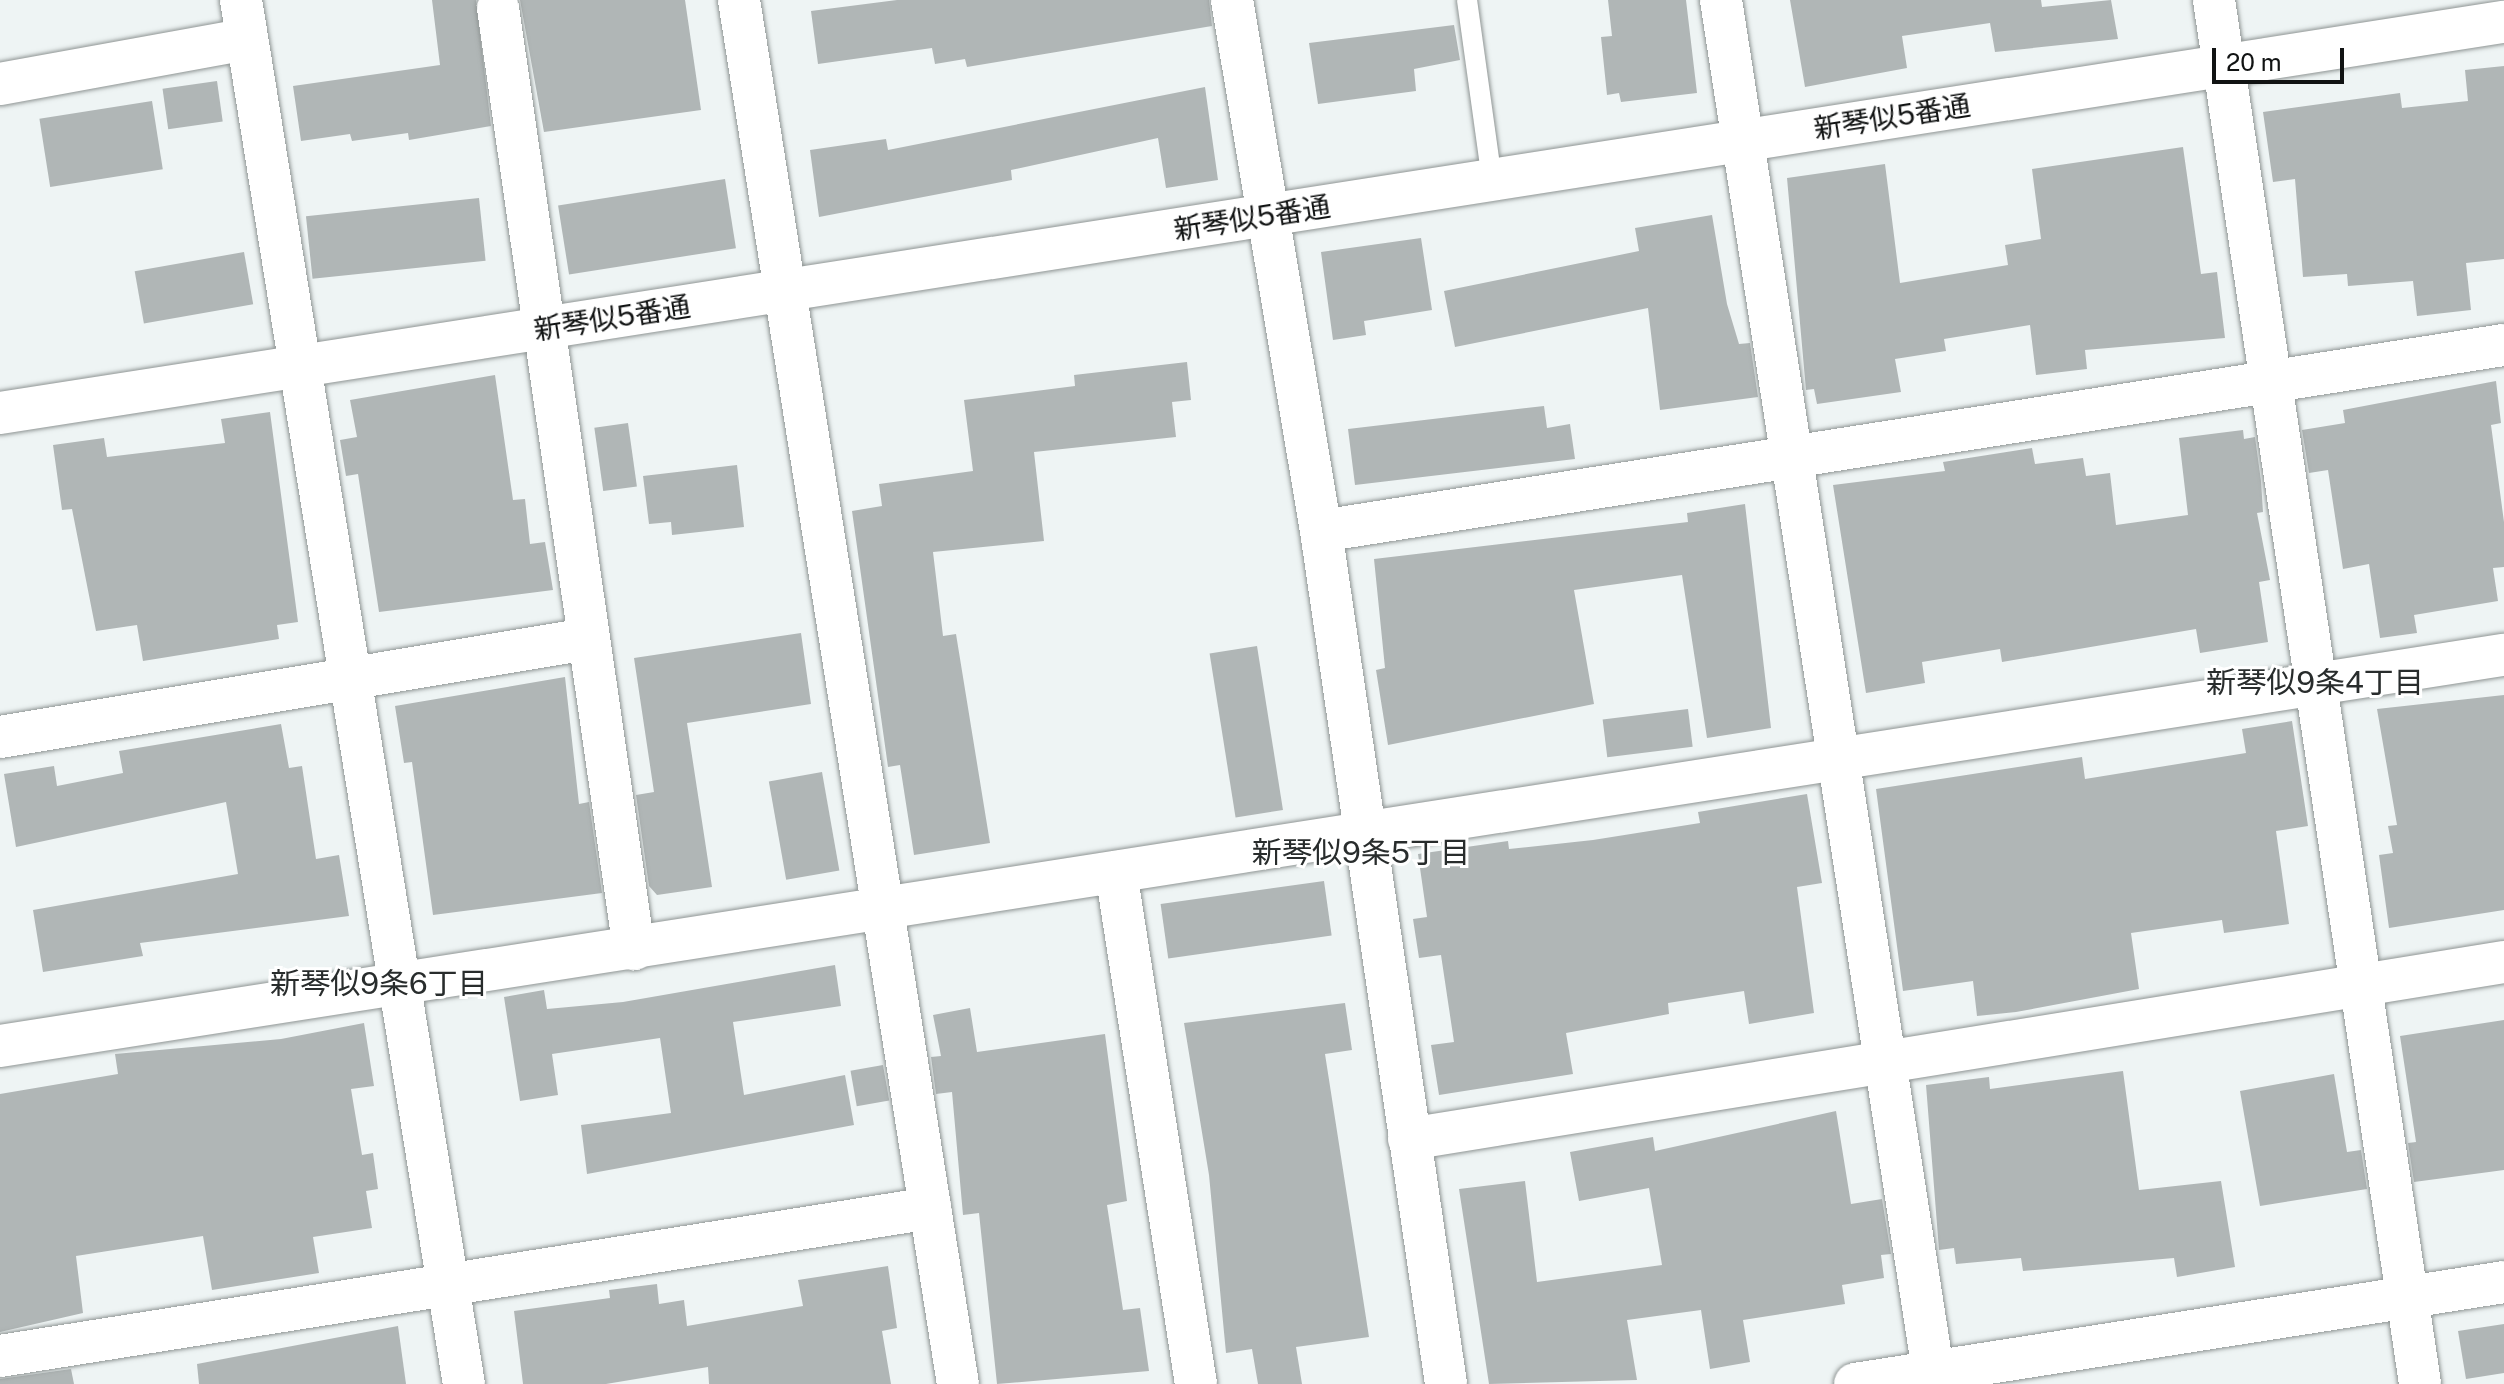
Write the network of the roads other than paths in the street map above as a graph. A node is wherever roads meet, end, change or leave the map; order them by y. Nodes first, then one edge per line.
1 (739, 0) edge
2 (1232, 0) edge
3 (1467, 0) edge
4 (1721, 0) edge
5 (2214, 0) edge
6 (498, 8) dead end
7 (2476, 17) edge
8 (244, 19) edge
9 (2224, 66) junction
10 (0, 84) edge
11 (1743, 140) junction
12 (1492, 180) junction
13 (1269, 215) junction
14 (785, 292) junction
15 (540, 329) junction
16 (2504, 345) edge
17 (301, 366) junction
18 (2275, 379) junction
19 (0, 413) edge
20 (1791, 454) junction
21 (1321, 531) junction
22 (587, 639) junction
23 (2504, 655) edge
24 (355, 676) junction
25 (2321, 684) junction
26 (0, 737) edge
27 (1839, 759) junction
28 (1366, 828) junction
29 (1116, 872) junction
30 (882, 906) junction
31 (634, 949) junction
32 (2504, 962) edge
33 (401, 980) junction
34 (2364, 985) junction
35 (0, 1046) edge
36 (1885, 1060) junction
37 (1409, 1139) junction
38 (930, 1208) junction
39 (2504, 1282) edge
40 (448, 1284) junction
41 (2404, 1298) junction
42 (0, 1356) edge
43 (1934, 1378) edge
44 (464, 1384) edge
45 (958, 1384) edge
46 (1196, 1384) edge
47 (1446, 1384) edge
48 (1855, 1384) edge
49 (2420, 1384) edge

1 - 14 street
2 - 13 street
3 - 12 lane
4 - 11 street
5 - 9 street
6 - 15 street
7 - 9 street, 新琴似5番通
8 - 10 street
8 - 17 street
9 - 11 street, 新琴似5番通
9 - 18 street
11 - 12 street, 新琴似5番通
11 - 20 street
12 - 13 street, 新琴似5番通
13 - 14 street, 新琴似5番通
13 - 21 street
14 - 15 street, 新琴似5番通
14 - 30 street
15 - 17 street, 新琴似5番通
15 - 22 street
16 - 18 street
17 - 19 street, 新琴似5番通
17 - 24 street
18 - 20 street
18 - 25 street
20 - 21 street
20 - 27 street
21 - 28 street
22 - 24 street
22 - 31 street
23 - 25 street
24 - 26 street
24 - 33 street
25 - 27 street
25 - 34 street
27 - 28 street
27 - 36 street
28 - 29 street
28 - 37 street
29 - 30 street
29 - 46 street
30 - 31 street
30 - 38 street
31 - 33 street
32 - 34 street
33 - 35 street
33 - 40 street
34 - 36 street
34 - 41 street
36 - 37 street
36 - 43 street
37 - 47 street
38 - 40 street
38 - 45 street
39 - 41 street
40 - 42 street
40 - 44 street
41 - 43 street
41 - 49 street
43 - 48 street

